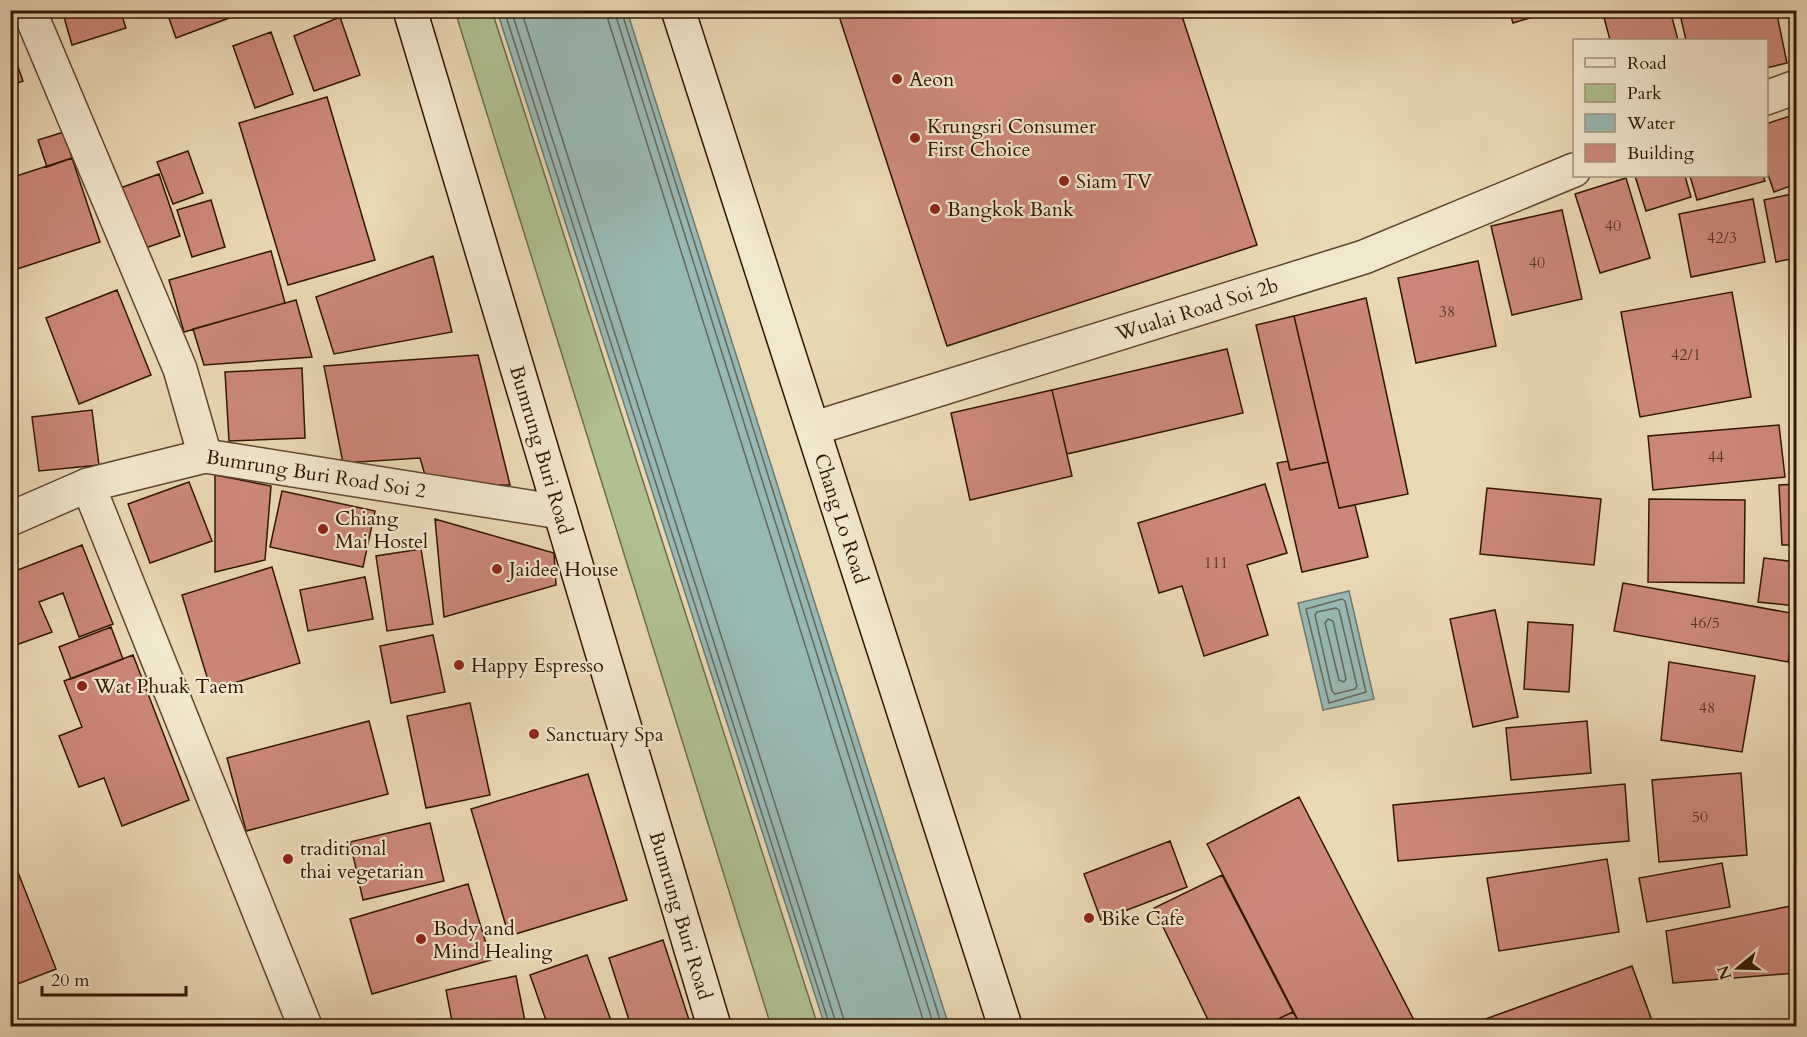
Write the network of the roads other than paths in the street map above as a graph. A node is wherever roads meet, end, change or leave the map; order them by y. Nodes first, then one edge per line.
1 (29, 10) edge
2 (410, 10) edge
3 (678, 10) edge
4 (1797, 87) edge
5 (1768, 98) edge
6 (1573, 171) edge
7 (814, 428) junction
8 (205, 456) junction
9 (88, 485) junction
10 (560, 512) junction
11 (10, 519) edge
12 (305, 1026) edge
13 (714, 1026) edge
14 (1005, 1026) edge

1 - 8 street
2 - 10 street, Bumrung Buri Road
3 - 7 street, Chang Lo Road
4 - 5 street
6 - 7 street, Wualai Road Soi 2b
7 - 14 street, Chang Lo Road
8 - 9 street, Bumrung Buri Road Soi 2
8 - 10 street, Bumrung Buri Road Soi 2
9 - 11 street, Bumrung Buri Road Soi 2
9 - 12 street
10 - 13 street, Bumrung Buri Road

